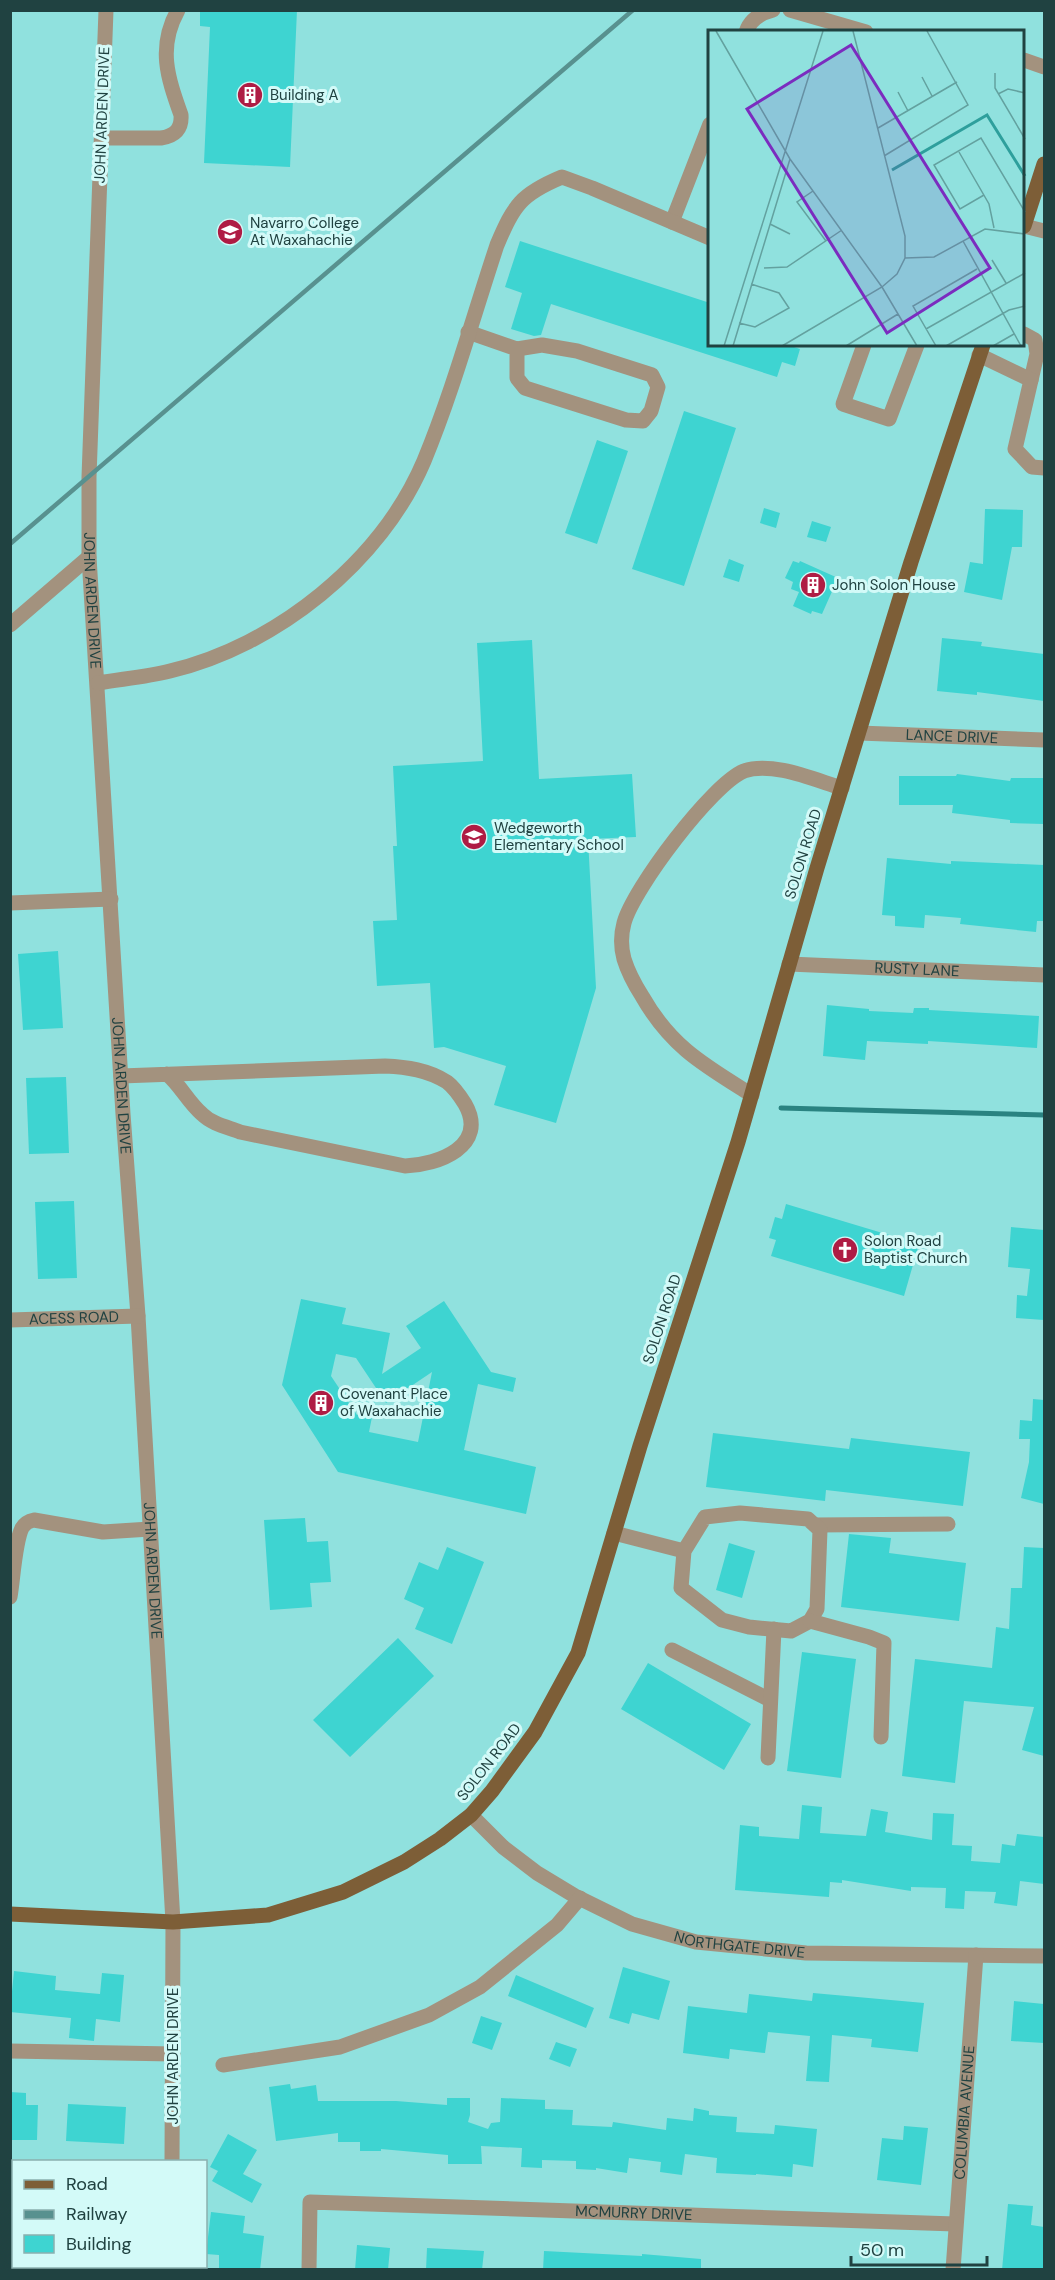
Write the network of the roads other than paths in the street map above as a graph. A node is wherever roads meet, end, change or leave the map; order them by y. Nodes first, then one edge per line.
1 (106, 10) edge
2 (178, 10) edge
3 (773, 10) edge
4 (790, 10) edge
5 (747, 30) edge
6 (859, 30) edge
7 (1025, 61) edge
8 (1044, 67) edge
9 (708, 129) edge
10 (102, 138) junction
11 (1044, 164) edge
12 (1025, 220) edge
13 (672, 222) junction
14 (1025, 226) edge
15 (1044, 231) edge
16 (708, 237) edge
17 (468, 332) junction
18 (1025, 335) edge
19 (864, 346) edge
20 (917, 346) edge
21 (517, 349) junction
22 (981, 350) edge
23 (1030, 380) junction
24 (1044, 468) edge
25 (89, 557) junction
26 (10, 625) edge
27 (98, 683) junction
28 (859, 733) junction
29 (1044, 740) edge
30 (842, 788) junction
31 (111, 899) junction
32 (10, 903) edge
33 (789, 964) junction
34 (1044, 975) edge
35 (167, 1074) junction
36 (121, 1076) junction
37 (752, 1095) junction
38 (138, 1316) junction
39 (10, 1320) edge
40 (948, 1524) dead end
41 (815, 1525) junction
42 (150, 1529) junction
43 (614, 1533) junction
44 (684, 1551) junction
45 (10, 1597) edge
46 (810, 1622) junction
47 (774, 1629) junction
48 (672, 1650) dead end
49 (770, 1700) junction
50 (881, 1737) dead end
51 (768, 1758) dead end
52 (471, 1815) junction
53 (580, 1899) junction
54 (10, 1914) edge
55 (173, 1922) junction
56 (976, 1955) junction
57 (1044, 1956) edge
58 (10, 2050) edge
59 (173, 2054) junction
60 (223, 2065) dead end
61 (172, 2160) edge
62 (956, 2223) junction
63 (309, 2270) edge
64 (953, 2270) edge

1 - 10 street, JOHN ARDEN DRIVE
2 - 10 street
3 - 5 street
4 - 6 street
7 - 8 street
9 - 13 street
10 - 25 street, JOHN ARDEN DRIVE
11 - 12 main road
13 - 16 street
13 - 17 street
14 - 15 street
17 - 21 street
17 - 27 street
18 - 23 street
19 - 20 street
21 - 21 street
22 - 23 street
22 - 28 main road, SOLON ROAD
23 - 24 street
25 - 26 street
25 - 27 street, JOHN ARDEN DRIVE
27 - 31 street, JOHN ARDEN DRIVE
28 - 29 street, LANCE DRIVE
28 - 30 main road, SOLON ROAD
30 - 33 main road, SOLON ROAD
30 - 37 street
31 - 32 street
31 - 36 street, JOHN ARDEN DRIVE
33 - 34 street, RUSTY LANE
33 - 37 main road, SOLON ROAD
35 - 35 street
35 - 36 street
36 - 38 street, JOHN ARDEN DRIVE
37 - 43 main road, SOLON ROAD
38 - 39 street, ACESS ROAD
38 - 42 street, JOHN ARDEN DRIVE
40 - 41 street
41 - 44 street
41 - 46 street
42 - 45 street
42 - 55 street, JOHN ARDEN DRIVE
43 - 44 street
43 - 52 main road, SOLON ROAD
44 - 47 street
46 - 47 street
46 - 50 street
47 - 49 street
48 - 49 street
49 - 51 street
52 - 53 street, NORTHGATE DRIVE
52 - 55 main road, SOLON ROAD
53 - 56 street, NORTHGATE DRIVE
53 - 60 street
54 - 55 main road, SOLON ROAD
55 - 59 street, JOHN ARDEN DRIVE
56 - 57 street, NORTHGATE DRIVE
56 - 62 street, COLUMBIA AVENUE
58 - 59 street
59 - 61 street, JOHN ARDEN DRIVE
62 - 63 street, MCMURRY DRIVE
62 - 64 street, COLUMBIA AVENUE

